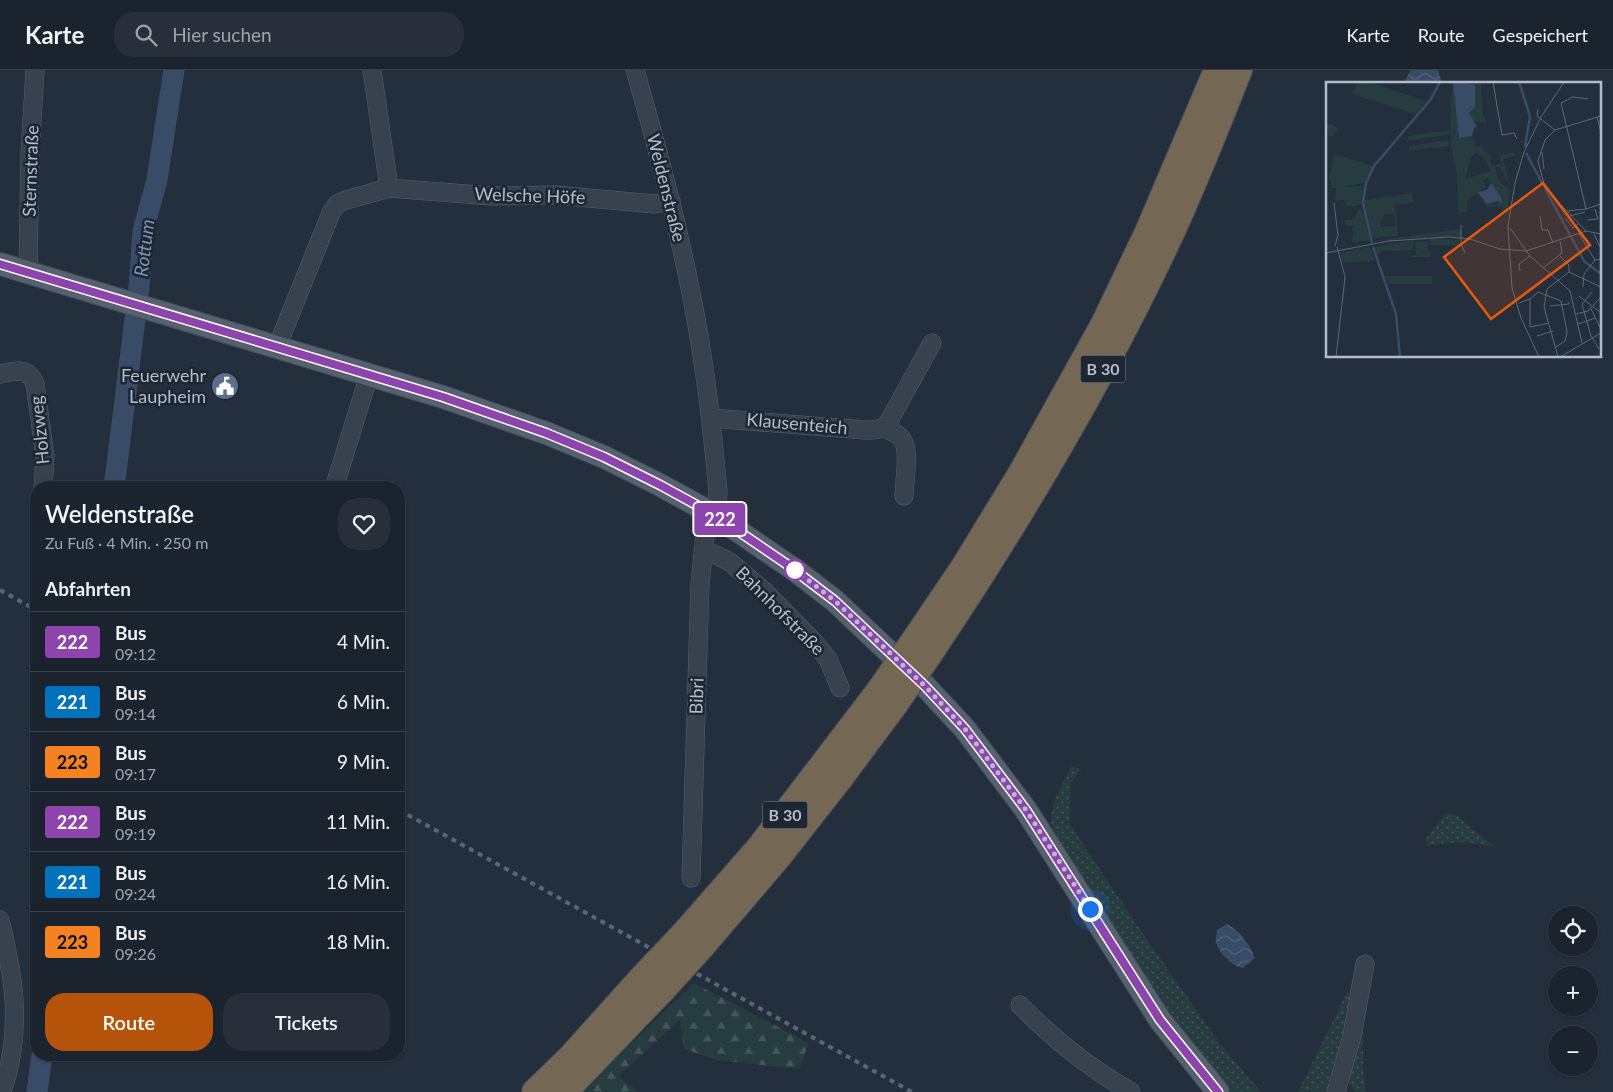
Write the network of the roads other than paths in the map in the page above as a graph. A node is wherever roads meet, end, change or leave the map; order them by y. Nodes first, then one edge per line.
1 (35, 70) edge
2 (372, 70) edge
3 (636, 70) edge
4 (1217, 70) edge
5 (1239, 70) edge
6 (389, 188) junction
7 (671, 201) junction
8 (0, 264) edge
9 (28, 272) junction
10 (932, 343) dead end
11 (277, 347) junction
12 (0, 374) edge
13 (369, 375) junction
14 (711, 418) junction
15 (884, 428) junction
16 (43, 481) edge
17 (336, 481) edge
18 (904, 496) dead end
19 (713, 514) junction
20 (703, 555) junction
21 (924, 644) junction
22 (840, 688) dead end
23 (691, 878) dead end
24 (0, 920) edge
25 (1365, 964) dead end
26 (653, 983) junction
27 (1020, 1005) dead end
28 (1, 1092) edge
29 (534, 1092) edge
30 (564, 1092) edge
31 (1131, 1092) edge
32 (1218, 1092) edge
33 (1336, 1092) edge

1 - 9 street, Sternstraße
2 - 6 street
3 - 7 street, Weldenstraße
4 - 21 highway, B 30
5 - 21 highway, B 30
6 - 7 street, Welsche Höfe
6 - 11 street, Welsche Höfe
7 - 14 street, Weldenstraße
8 - 9 main road, Bahnhofstraße
9 - 11 main road, Bahnhofstraße
10 - 15 street
11 - 13 main road, Bahnhofstraße
12 - 16 street, Holzweg
13 - 17 street
13 - 19 main road, Bahnhofstraße
14 - 15 street, Klausenteich
14 - 19 street, Weldenstraße
15 - 18 street
19 - 20 street, Bibri
19 - 32 main road, Bahnhofstraße
20 - 22 street, Bahnhofstraße
20 - 23 street, Bibri
21 - 26 highway, B 30, bridge
24 - 28 street
25 - 33 street
26 - 29 highway, B 30
26 - 30 highway, B 30
27 - 31 street

